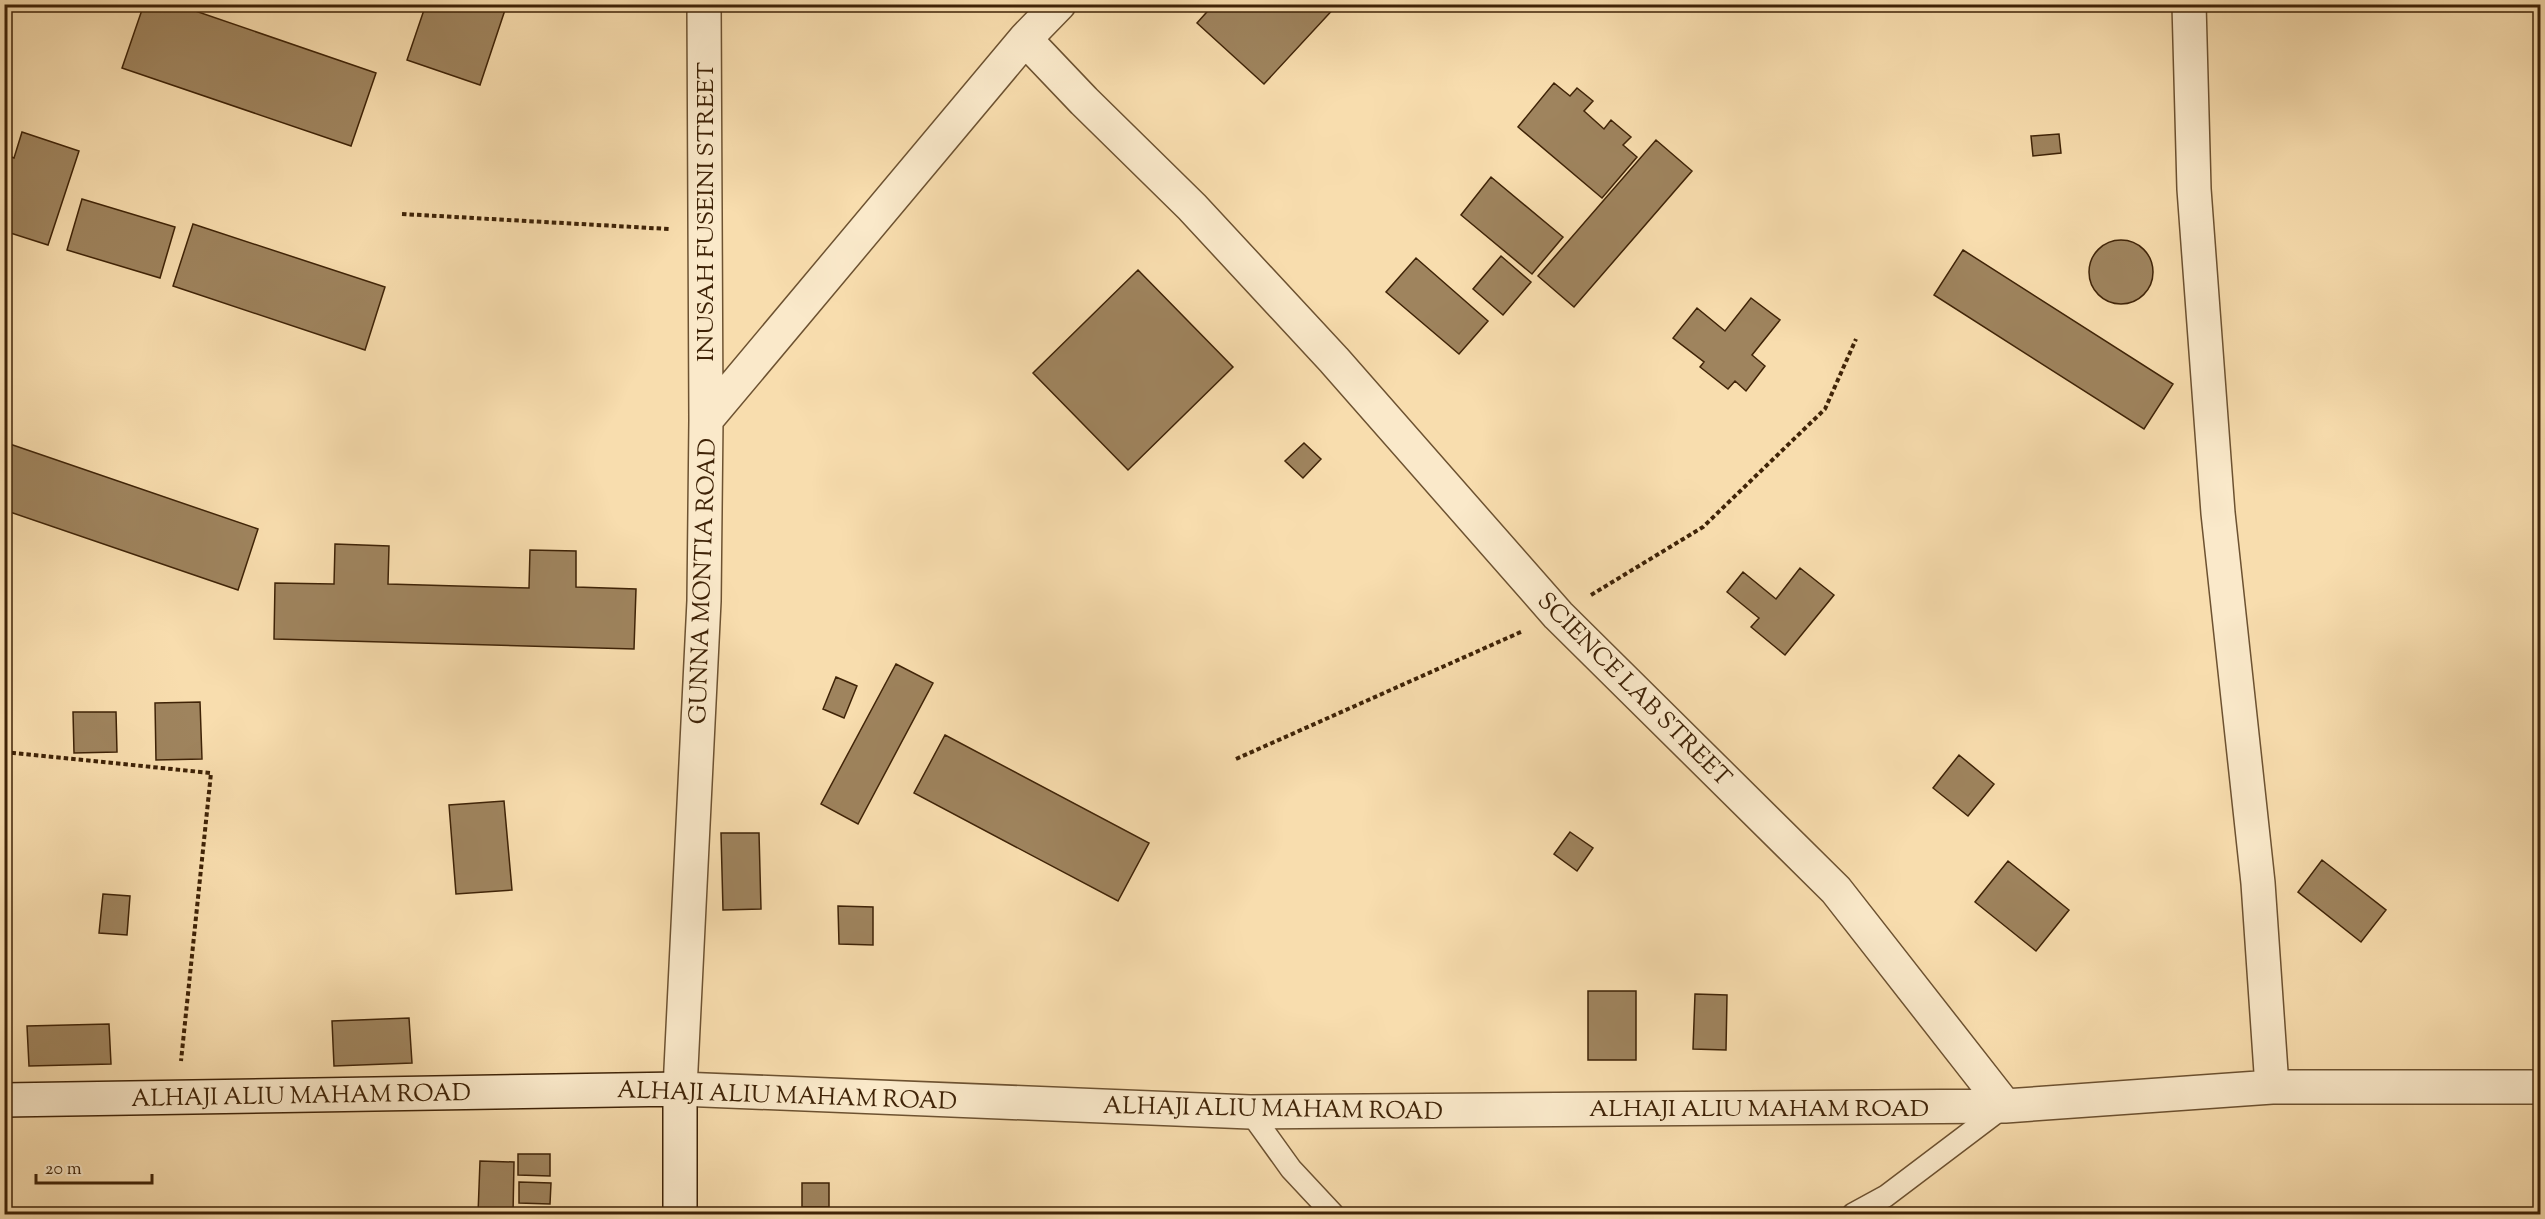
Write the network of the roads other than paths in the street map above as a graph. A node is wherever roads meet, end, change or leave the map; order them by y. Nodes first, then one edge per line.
1 (704, 4) edge
2 (1059, 4) edge
3 (2189, 4) edge
4 (1025, 39) junction
5 (706, 420) junction
6 (2272, 1087) junction
7 (2541, 1087) edge
8 (680, 1089) junction
9 (4, 1100) edge
10 (2005, 1106) junction
11 (1250, 1112) junction
12 (680, 1215) edge
13 (1333, 1215) edge
14 (1853, 1215) edge

1 - 5 street, INUSAH FUSEINI STREET
2 - 4 street, GUNNA MONTIA ROAD
3 - 6 street
4 - 5 street, GUNNA MONTIA ROAD
4 - 10 street, SCIENCE LAB STREET
5 - 8 street, GUNNA MONTIA ROAD
6 - 7 street, ALHAJI ALIU MAHAM ROAD
6 - 10 street, ALHAJI ALIU MAHAM ROAD
8 - 9 street, ALHAJI ALIU MAHAM ROAD
8 - 11 street, ALHAJI ALIU MAHAM ROAD
8 - 12 street, GUNNA MONTIA ROAD
10 - 11 street, ALHAJI ALIU MAHAM ROAD
10 - 14 lane
11 - 13 lane

